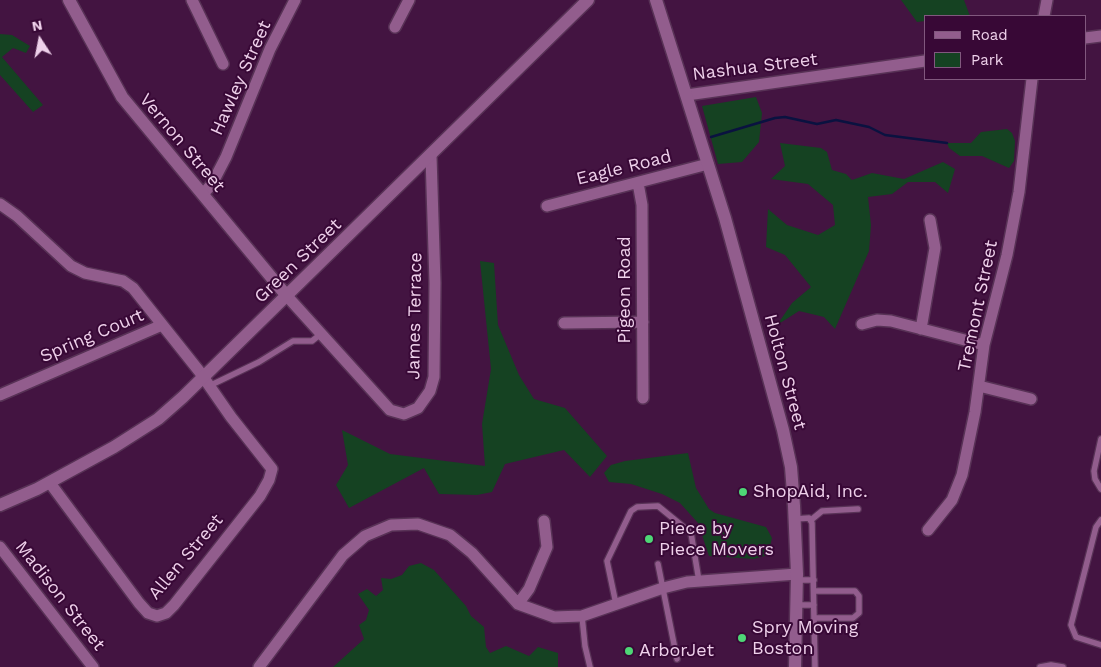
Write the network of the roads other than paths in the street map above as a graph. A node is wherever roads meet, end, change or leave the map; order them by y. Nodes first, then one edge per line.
1 (69, 0) edge
2 (192, 0) edge
3 (295, 0) edge
4 (409, 0) edge
5 (588, 0) edge
6 (656, 0) edge
7 (1047, 0) edge
8 (1044, 15) edge
9 (395, 27) dead end
10 (1101, 36) edge
11 (1086, 38) edge
12 (924, 61) edge
13 (223, 64) dead end
14 (1032, 80) edge
15 (687, 95) junction
16 (430, 156) junction
17 (708, 164) junction
18 (638, 183) junction
19 (203, 194) junction
20 (0, 204) edge
21 (548, 206) dead end
22 (930, 220) dead end
23 (286, 296) junction
24 (643, 322) junction
25 (564, 323) dead end
26 (862, 324) dead end
27 (162, 325) junction
28 (922, 329) junction
29 (322, 333) junction
30 (984, 345) junction
31 (206, 382) junction
32 (979, 386) junction
33 (0, 395) edge
34 (643, 398) dead end
35 (1031, 399) dead end
36 (1101, 439) edge
37 (50, 483) junction
38 (1101, 489) edge
39 (0, 505) edge
40 (858, 509) dead end
41 (795, 518) junction
42 (811, 520) junction
43 (1101, 520) edge
44 (544, 521) dead end
45 (928, 530) dead end
46 (0, 547) edge
47 (658, 564) dead end
48 (797, 577) junction
49 (814, 580) junction
50 (699, 581) junction
51 (663, 588) junction
52 (814, 591) junction
53 (518, 604) junction
54 (616, 604) junction
55 (796, 605) junction
56 (814, 605) junction
57 (582, 616) junction
58 (814, 618) junction
59 (1101, 645) edge
60 (677, 659) dead end
61 (93, 667) edge
62 (259, 667) edge
63 (590, 667) edge
64 (795, 667) edge
65 (816, 667) edge
66 (1040, 667) edge
67 (1063, 667) edge

1 - 19 street, Vernon Street
2 - 13 street
3 - 19 street, Hawley Street
4 - 9 street
5 - 16 street, Green Street
6 - 15 street, Nashua Street
7 - 8 street
10 - 11 street
12 - 15 street, Nashua Street
14 - 30 street, Tremont Street
15 - 17 street, Holton Street
16 - 23 street, Green Street
16 - 29 street, James Terrace
17 - 18 street, Eagle Road
17 - 41 street, Holton Street
18 - 21 street, Eagle Road
18 - 24 street, Pigeon Road
19 - 23 street, Vernon Street
20 - 27 street
22 - 28 street
23 - 29 street, James Terrace
23 - 31 street, Green Street
24 - 25 street
24 - 34 street, Pigeon Road
26 - 28 street
27 - 31 street, Spring Court
27 - 33 street, Spring Court
28 - 30 street
29 - 31 lane
30 - 32 street, Tremont Street
31 - 37 street, Green Street
31 - 37 street, Allen Street
32 - 35 street
32 - 45 street, Tremont Street
36 - 38 lane
37 - 39 street, Green Street
40 - 42 lane
41 - 42 lane
41 - 48 street, Holton Street
42 - 49 lane
43 - 59 lane
44 - 53 street
46 - 61 street, Madison Street
47 - 51 lane
48 - 49 lane
48 - 50 street
48 - 55 street, Holton Street
49 - 52 lane
50 - 51 street
50 - 54 lane
51 - 54 street
51 - 60 lane
52 - 56 lane
52 - 58 lane
53 - 57 street
53 - 62 street
54 - 57 street
55 - 56 lane
55 - 64 street, Holton Street
56 - 58 lane
57 - 63 lane
58 - 65 lane
66 - 67 lane

